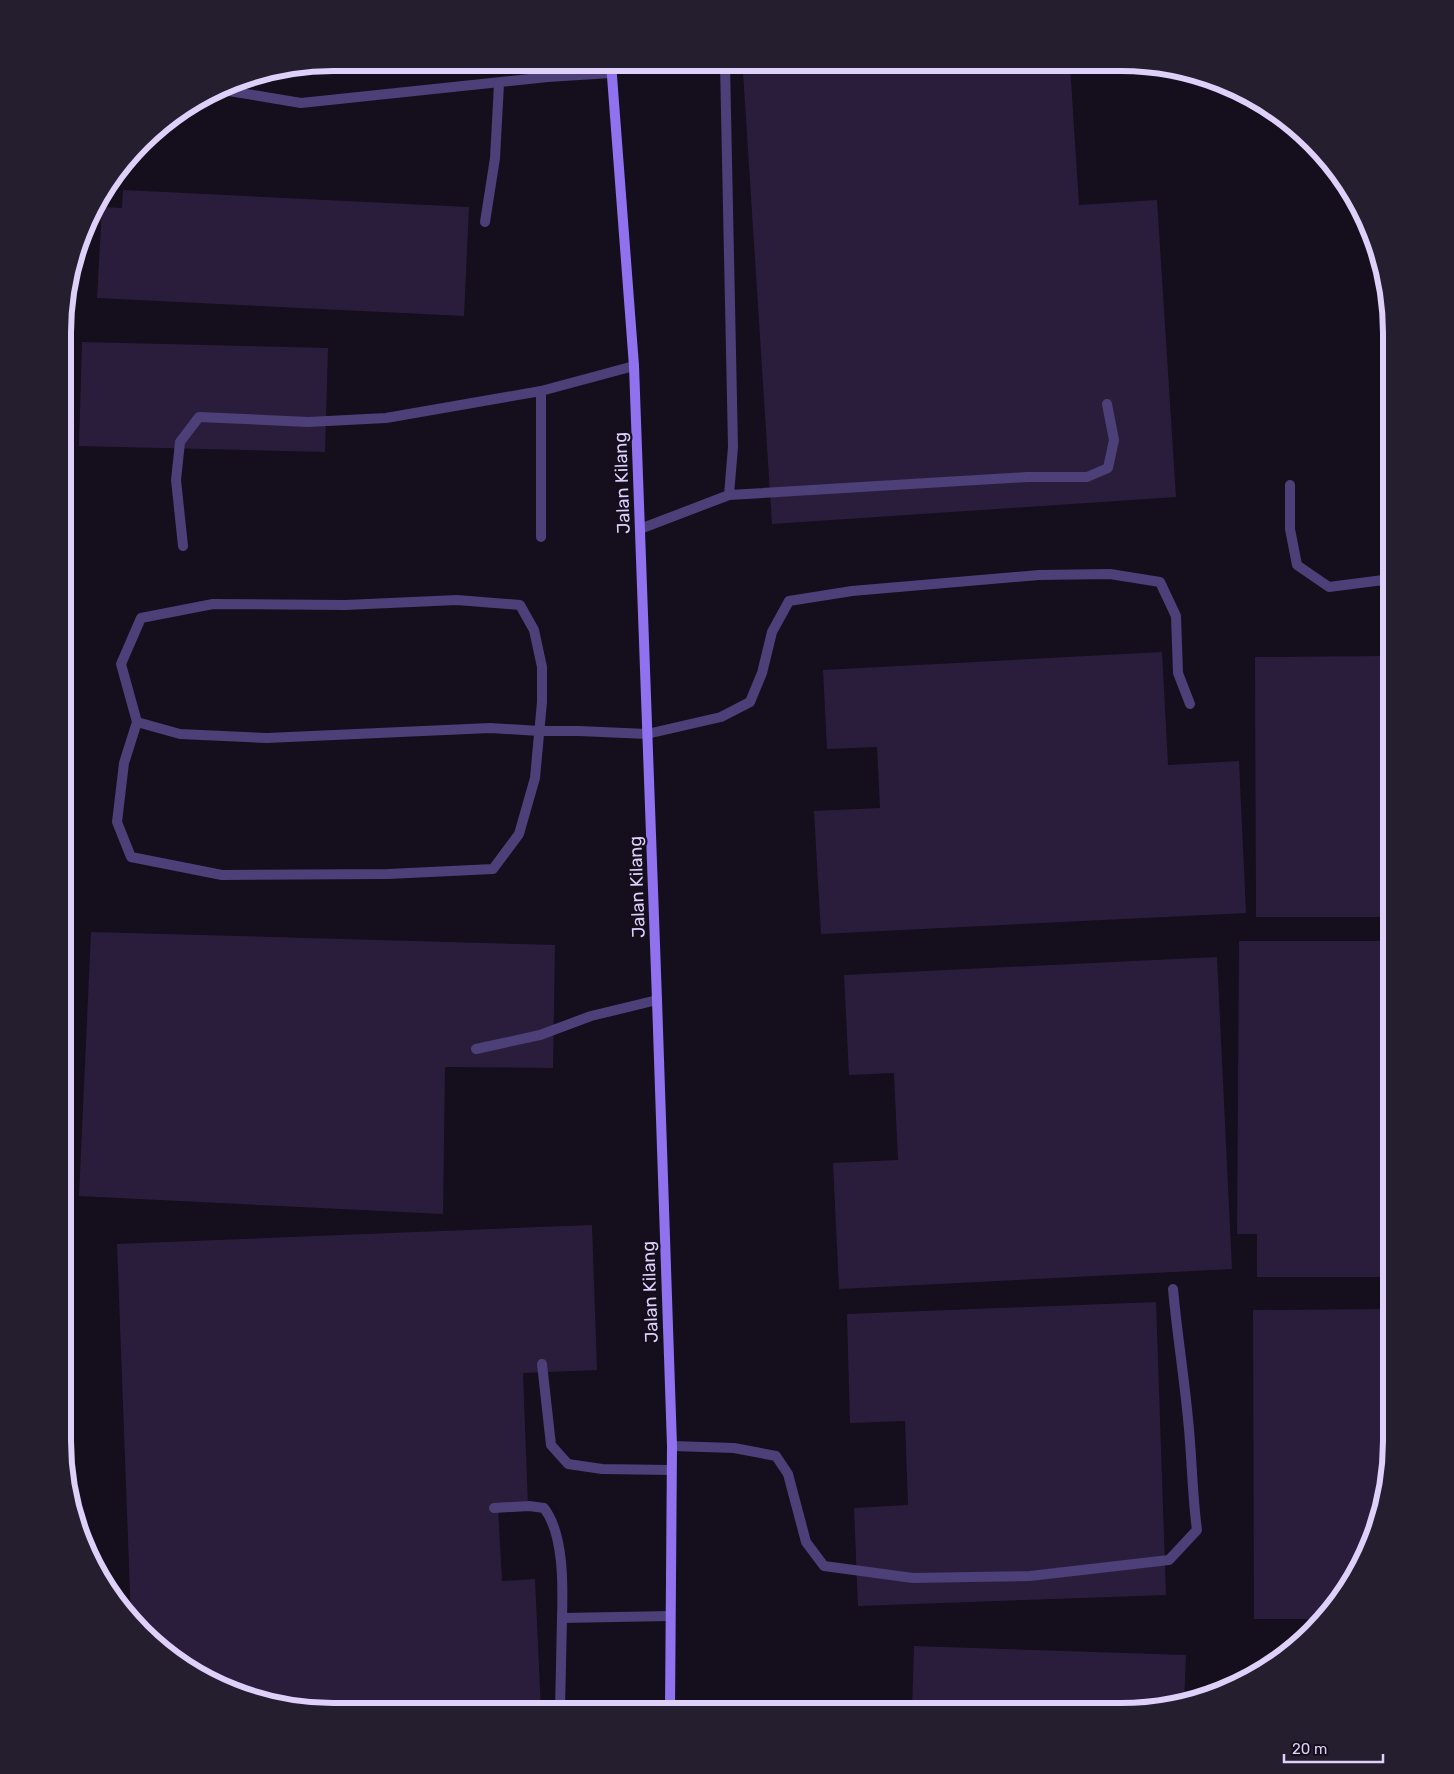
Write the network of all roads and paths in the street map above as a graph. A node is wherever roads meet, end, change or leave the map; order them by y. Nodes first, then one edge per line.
1 (590, 71) edge
2 (611, 71) edge
3 (725, 71) edge
4 (499, 84) junction
5 (232, 91) edge
6 (486, 222) dead end
7 (634, 366) junction
8 (541, 391) junction
9 (1106, 404) dead end
10 (1290, 485) dead end
11 (729, 495) junction
12 (640, 529) junction
13 (541, 537) dead end
14 (183, 546) dead end
15 (1383, 580) edge
16 (1190, 704) dead end
17 (137, 722) junction
18 (539, 732) junction
19 (647, 734) junction
20 (657, 1000) junction
21 (476, 1049) dead end
22 (1173, 1289) dead end
23 (542, 1364) dead end
24 (672, 1446) junction
25 (671, 1470) junction
26 (494, 1508) dead end
27 (670, 1616) junction
28 (562, 1618) junction
29 (560, 1703) edge
30 (670, 1703) edge

1 - 4 lane
2 - 7 street, Jalan Kilang
3 - 11 lane
4 - 5 lane
4 - 6 lane
7 - 8 lane
7 - 12 street, Jalan Kilang
8 - 13 lane
8 - 14 lane
9 - 11 lane
10 - 15 lane
11 - 12 lane
12 - 19 street, Jalan Kilang
16 - 19 lane
17 - 18 lane
17 - 18 lane
17 - 18 lane
18 - 19 lane
19 - 20 street, Jalan Kilang
20 - 21 lane
20 - 24 street, Jalan Kilang
22 - 24 lane
23 - 25 lane
24 - 25 street, Jalan Kilang
25 - 27 street, Jalan Kilang
26 - 28 lane
27 - 28 lane
27 - 30 street, Jalan Kilang
28 - 29 lane

